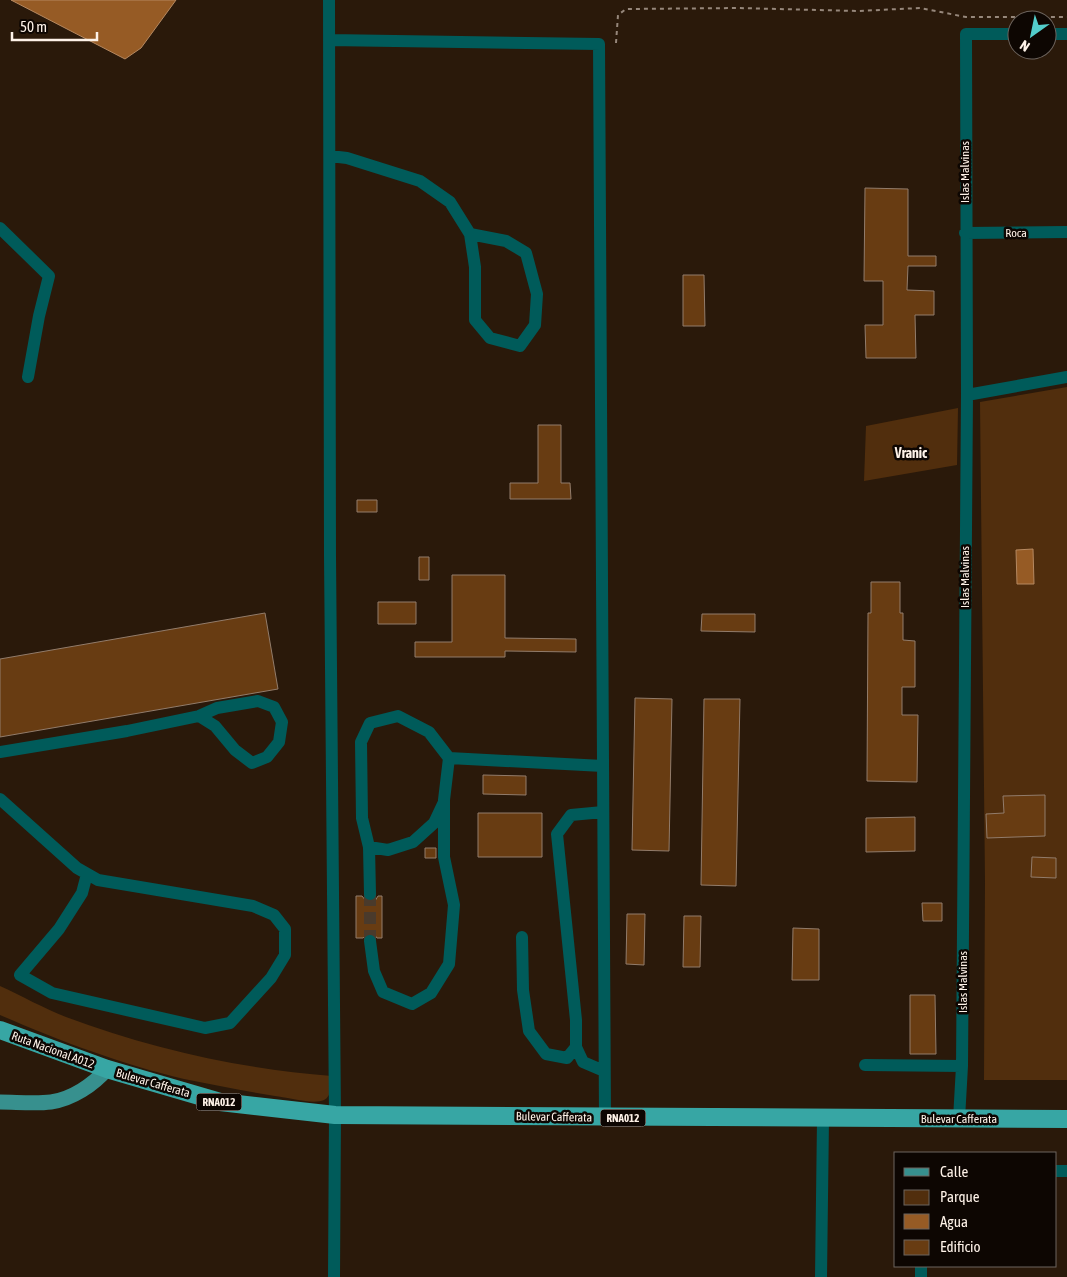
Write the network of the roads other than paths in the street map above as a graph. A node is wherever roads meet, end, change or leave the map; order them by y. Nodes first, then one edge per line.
1 (329, 0) edge
2 (1007, 34) edge
3 (330, 40) junction
4 (330, 156) junction
5 (0, 228) edge
6 (1067, 232) edge
7 (965, 233) junction
8 (470, 234) junction
9 (28, 377) dead end
10 (1067, 377) edge
11 (967, 395) junction
12 (199, 716) junction
13 (0, 752) edge
14 (449, 758) junction
15 (603, 766) junction
16 (0, 800) edge
17 (444, 800) junction
18 (603, 812) junction
19 (368, 847) junction
20 (87, 874) junction
21 (370, 894) tunnel mouth
22 (522, 937) dead end
23 (370, 940) tunnel mouth
24 (0, 1030) edge
25 (576, 1047) junction
26 (865, 1066) dead end
27 (962, 1066) junction
28 (107, 1069) junction
29 (604, 1071) junction
30 (0, 1102) edge
31 (335, 1115) junction
32 (605, 1118) junction
33 (823, 1119) junction
34 (959, 1119) junction
35 (1067, 1119) edge
36 (334, 1277) edge
37 (821, 1277) edge

1 - 3 street
2 - 7 street, Islas Malvinas
3 - 4 street
3 - 15 street
4 - 8 street
4 - 31 street
5 - 9 street
6 - 7 street, Roca
7 - 11 street, Islas Malvinas
8 - 8 street
10 - 11 street
11 - 27 street, Islas Malvinas
12 - 12 street
12 - 13 street
14 - 15 street
14 - 17 street
14 - 19 street
15 - 18 street
16 - 20 street
17 - 19 street
17 - 23 street
18 - 25 street
18 - 29 street
19 - 21 street
20 - 20 street
22 - 25 street
24 - 28 highway, Ruta Nacional A012 / RNA012
25 - 29 street
26 - 27 street
27 - 34 street, Islas Malvinas
28 - 30 main road
28 - 31 highway, Bulevar Cafferata / RNA012
29 - 32 street
31 - 32 highway, Bulevar Cafferata / RNA012
31 - 36 street
32 - 33 highway, Bulevar Cafferata / RNA012
33 - 34 highway, Bulevar Cafferata / RNA012
33 - 37 street
34 - 35 highway, Bulevar Cafferata / RNA012

